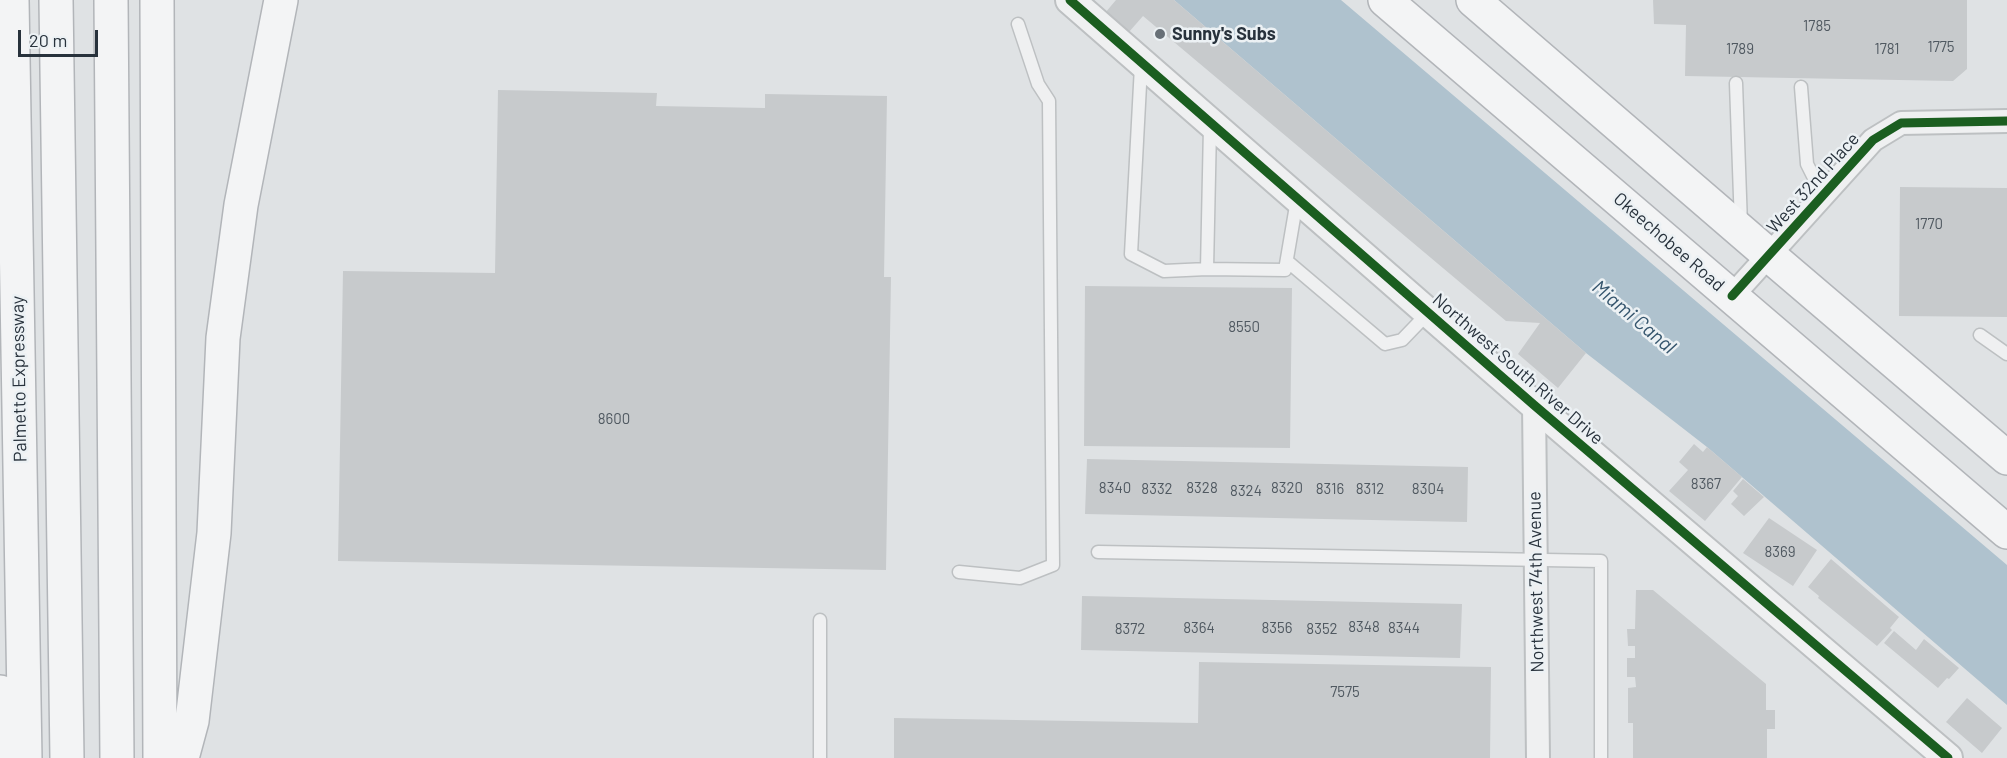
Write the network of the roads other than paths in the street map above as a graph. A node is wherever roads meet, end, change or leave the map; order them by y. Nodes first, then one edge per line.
1 (12, 0) edge
2 (56, 0) edge
3 (111, 0) edge
4 (157, 0) edge
5 (281, 0) edge
6 (1070, 0) edge
7 (1385, 0) edge
8 (1473, 0) edge
9 (1018, 24) dead end
10 (1141, 62) junction
11 (1736, 83) dead end
12 (1801, 87) dead end
13 (2007, 121) edge
14 (1210, 122) junction
15 (1823, 196) junction
16 (1298, 199) junction
17 (1742, 232) junction
18 (1770, 256) junction
19 (1287, 261) junction
20 (1207, 268) junction
21 (1732, 296) junction
22 (1428, 313) junction
23 (1980, 335) dead end
24 (2007, 354) edge
25 (1534, 405) junction
26 (2007, 458) edge
27 (2007, 532) edge
28 (1098, 552) dead end
29 (1536, 559) junction
30 (958, 572) dead end
31 (820, 620) dead end
32 (0, 692) edge
33 (9, 758) edge
34 (25, 758) edge
35 (67, 758) edge
36 (117, 758) edge
37 (160, 758) edge
38 (182, 758) edge
39 (820, 758) edge
40 (1538, 758) edge
41 (1601, 758) edge
42 (1948, 758) edge

1 - 34 highway, Palmetto Expressway
2 - 35 highway
3 - 36 highway
4 - 37 highway
5 - 38 highway
6 - 10 street, Northwest South River Drive
7 - 21 highway, Okeechobee Road
8 - 17 highway
9 - 30 lane
10 - 14 street, Northwest South River Drive
10 - 20 lane
11 - 17 lane
12 - 15 lane
13 - 15 street, West 32nd Place
14 - 16 street, Northwest South River Drive
14 - 20 lane
15 - 18 street, West 32nd Place
16 - 19 lane
16 - 22 street, Northwest South River Drive
17 - 18 highway
18 - 21 street, West 32nd Place
18 - 26 highway
19 - 20 lane
19 - 22 lane
21 - 27 highway, Okeechobee Road
22 - 25 street, Northwest South River Drive
23 - 24 lane
25 - 29 street, Northwest 74th Avenue
25 - 42 street, Northwest South River Drive
28 - 29 lane
29 - 40 street, Northwest 74th Avenue
29 - 41 lane
31 - 39 lane
32 - 33 highway

